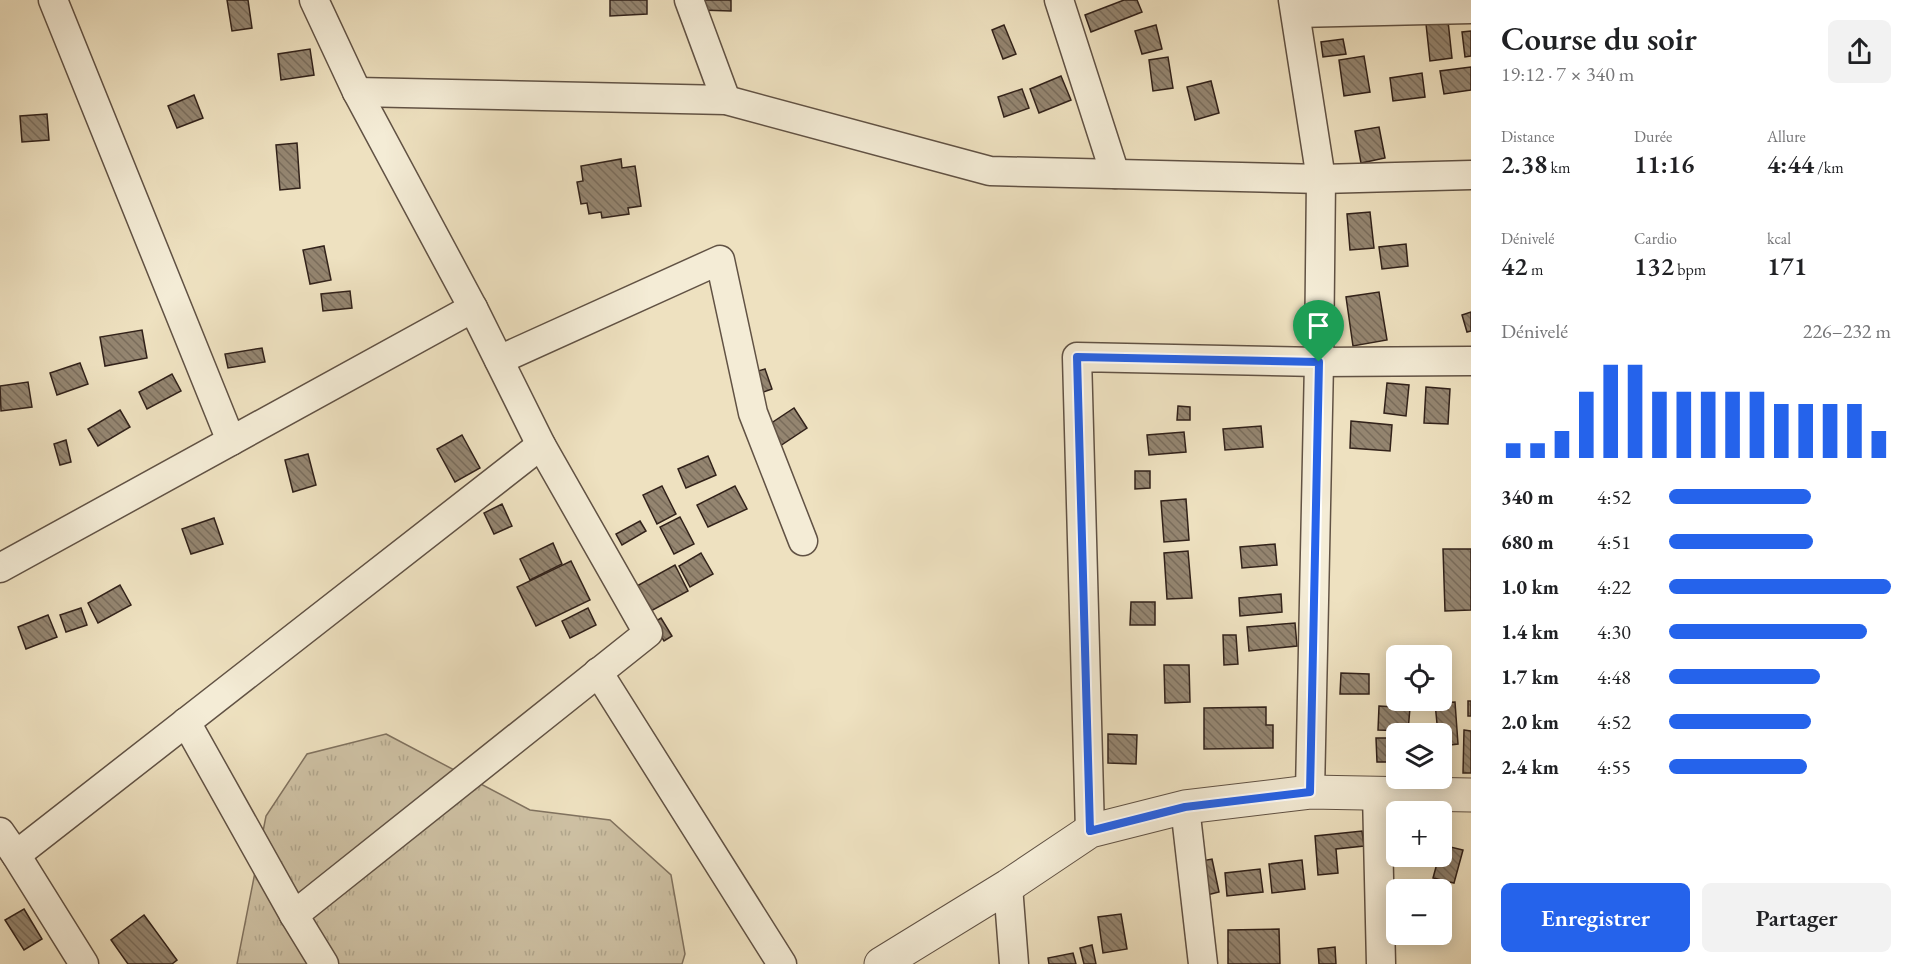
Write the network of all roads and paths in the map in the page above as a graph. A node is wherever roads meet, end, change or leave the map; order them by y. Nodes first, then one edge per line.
1 (53, 0) edge
2 (314, 0) edge
3 (689, 0) edge
4 (1059, 0) edge
5 (1295, 6) edge
6 (1471, 9) edge
7 (357, 92) junction
8 (726, 100) junction
9 (1115, 174) junction
10 (1471, 175) edge
11 (1321, 179) junction
12 (473, 308) junction
13 (499, 360) junction
14 (1471, 361) edge
15 (1319, 362) junction
16 (231, 441) junction
17 (541, 445) junction
18 (803, 541) dead end
19 (0, 568) edge
20 (598, 672) junction
21 (186, 722) junction
22 (1310, 792) junction
23 (1377, 793) junction
24 (1471, 795) edge
25 (1185, 807) junction
26 (1090, 831) junction
27 (0, 832) edge
28 (16, 855) junction
29 (1008, 886) junction
30 (294, 915) junction
31 (84, 964) edge
32 (324, 964) edge
33 (782, 964) edge
34 (881, 964) edge
35 (1014, 964) edge
36 (1203, 964) edge
37 (1381, 964) edge

1 - 16 street
2 - 7 street
3 - 8 street
4 - 9 street
5 - 6 street
5 - 11 street
7 - 8 street
7 - 12 street
8 - 9 street
9 - 11 street
10 - 11 street
11 - 15 street
12 - 13 street
12 - 16 street
13 - 17 street
13 - 18 street
14 - 15 street
15 - 22 street
15 - 26 street
16 - 19 street
17 - 20 street
17 - 21 street
20 - 30 street
20 - 33 street
21 - 28 street
21 - 30 street
22 - 23 street
22 - 25 street
23 - 24 street
23 - 37 street
25 - 26 street
25 - 36 street
26 - 29 street
27 - 28 street
28 - 31 street
29 - 34 street
29 - 35 street
30 - 32 street

